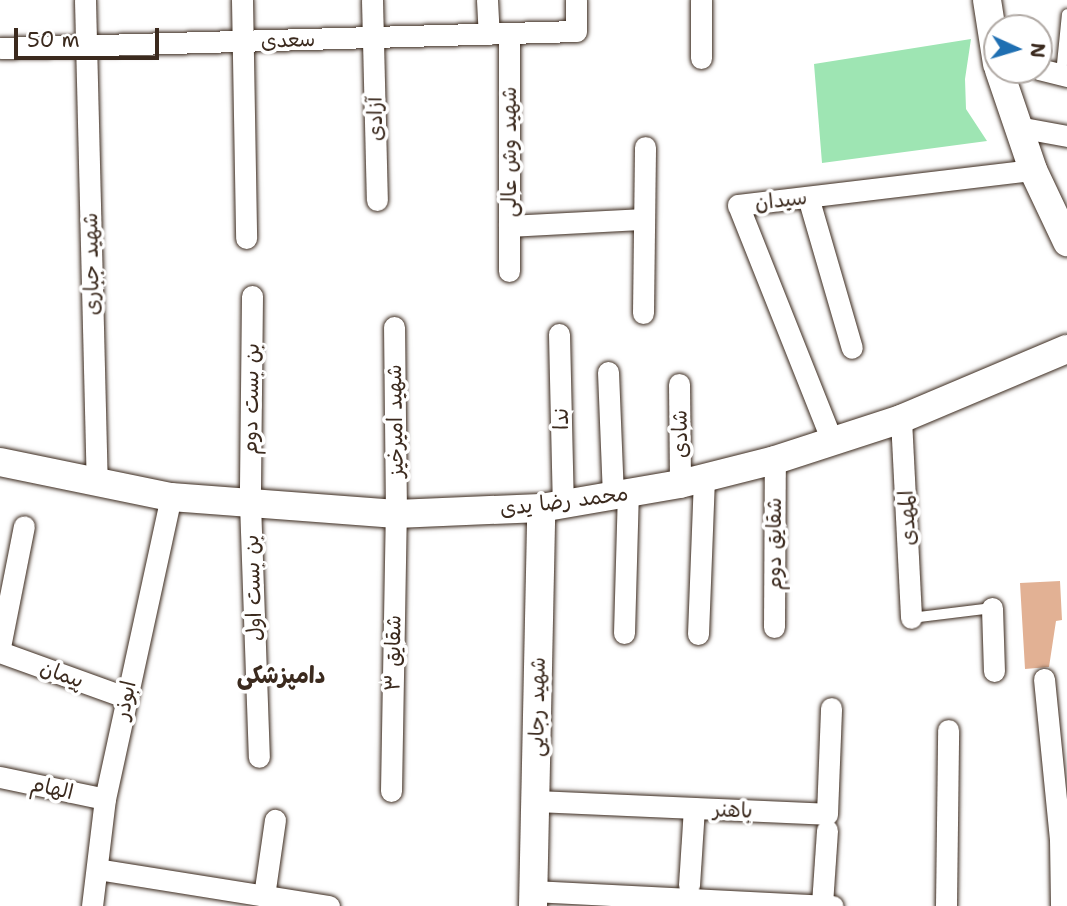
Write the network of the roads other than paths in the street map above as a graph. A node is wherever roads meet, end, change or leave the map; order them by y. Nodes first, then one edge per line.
1 (85, 0) edge
2 (242, 0) edge
3 (372, 0) edge
4 (487, 0) edge
5 (576, 0) edge
6 (701, 0) edge
7 (1067, 14) edge
8 (499, 34) junction
9 (373, 37) junction
10 (242, 41) junction
11 (86, 46) junction
12 (0, 48) edge
13 (701, 58) dead end
14 (1064, 75) edge
15 (1004, 84) edge
16 (1018, 127) junction
17 (1067, 136) edge
18 (645, 147) dead end
19 (1033, 170) junction
20 (807, 197) junction
21 (377, 200) dead end
22 (644, 219) junction
23 (509, 226) junction
24 (246, 237) dead end
25 (1067, 242) edge
26 (509, 271) dead end
27 (252, 296) dead end
28 (643, 313) dead end
29 (394, 327) dead end
30 (559, 334) dead end
31 (852, 348) dead end
32 (1067, 349) edge
33 (608, 372) dead end
34 (679, 384) dead end
35 (901, 418) junction
36 (832, 441) junction
37 (775, 460) junction
38 (0, 462) edge
39 (692, 481) junction
40 (97, 482) junction
41 (620, 495) junction
42 (171, 497) junction
43 (250, 503) junction
44 (552, 506) junction
45 (396, 514) junction
46 (24, 526) dead end
47 (992, 608) joint
48 (911, 618) joint
49 (774, 627) dead end
50 (624, 633) dead end
51 (698, 634) dead end
52 (0, 649) edge
53 (994, 671) dead end
54 (1044, 679) dead end
55 (125, 697) junction
56 (831, 708) dead end
57 (947, 730) dead end
58 (259, 757) dead end
59 (0, 777) edge
60 (391, 791) dead end
61 (105, 799) junction
62 (535, 801) junction
63 (694, 808) junction
64 (275, 820) dead end
65 (827, 830) dead end
66 (1063, 840) edge
67 (97, 869) junction
68 (689, 885) dead end
69 (264, 896) junction
70 (533, 898) edge
71 (827, 905) edge
72 (92, 906) edge
73 (329, 906) edge
74 (946, 906) edge
75 (1061, 906) edge

1 - 11 street, شهید جباری
2 - 10 street
3 - 9 street, آزادی
4 - 8 street, شهید وش عالی
5 - 8 street, سعدی
6 - 13 street
7 - 14 lane
8 - 9 street, سعدی
8 - 23 street, شهید وش عالی
9 - 10 street, سعدی
9 - 21 street, آزادی
10 - 11 street, سعدی
10 - 24 street
11 - 12 street, سعدی
11 - 40 street, شهید جباری
15 - 16 main road
16 - 17 street
16 - 19 main road
18 - 22 street
19 - 20 street, سیدان
19 - 25 main road
20 - 31 street
20 - 36 street, سیدان
22 - 23 street
22 - 28 street
23 - 26 street, شهید وش عالی
27 - 43 street, بن بست دوم
29 - 45 street, شهید امیرخیز
30 - 44 street, ندا
32 - 35 main road, محمد رضا یدی
33 - 41 street
34 - 39 street, شادی
35 - 36 main road, محمد رضا یدی
35 - 48 street, المهدی
36 - 37 main road, محمد رضا یدی
37 - 39 main road, محمد رضا یدی
37 - 49 street, شقایق دوم
38 - 40 main road, محمد رضا یدی
39 - 41 main road, محمد رضا یدی
39 - 51 street, شادی
40 - 42 main road, محمد رضا یدی
41 - 44 main road, محمد رضا یدی
41 - 50 street
42 - 43 main road, محمد رضا یدی
42 - 55 street, ابوذر
43 - 45 main road, محمد رضا یدی
43 - 58 street, بن بست اول
44 - 45 main road, محمد رضا یدی
44 - 62 main road, شهید رجایی
45 - 60 street, شقایق ۳
46 - 52 street
47 - 48 lane
47 - 53 street
52 - 55 street, پیمان
54 - 66 street
55 - 61 street, ابوذر
56 - 63 street, باهنر
57 - 74 street
59 - 61 street, الهام
61 - 67 street, ابوذر
62 - 63 street, باهنر
62 - 70 main road, شهید رجایی
63 - 68 street
64 - 69 street
65 - 71 street
66 - 75 street
67 - 69 street
67 - 72 street, ابوذر
69 - 73 street
70 - 71 street

